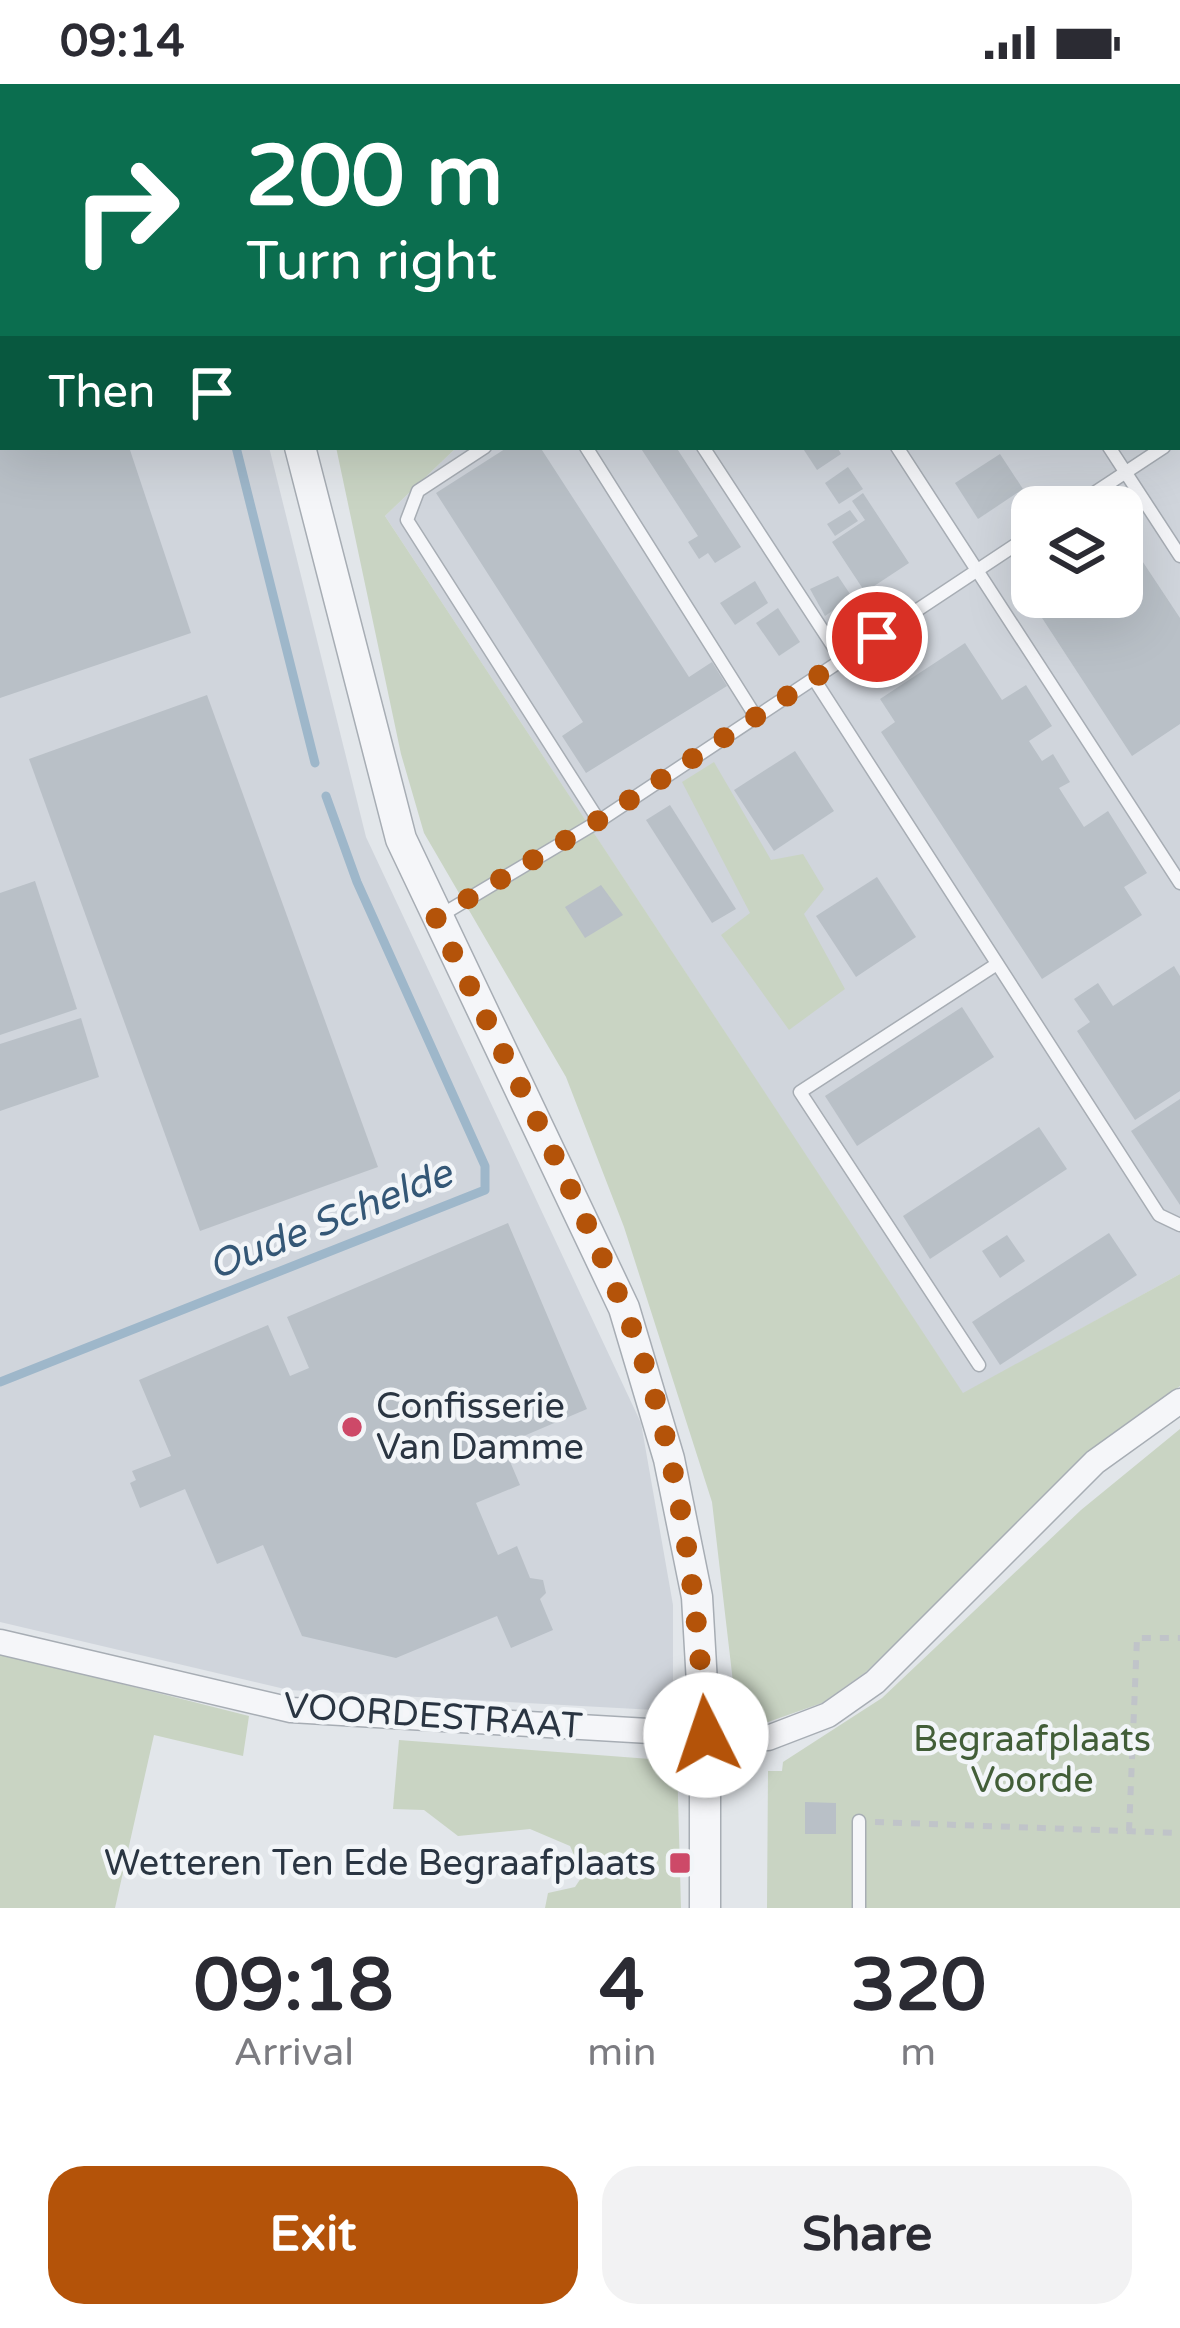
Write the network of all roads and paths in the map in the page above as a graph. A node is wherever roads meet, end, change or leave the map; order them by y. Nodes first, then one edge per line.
1 (301, 450) edge
2 (480, 450) edge
3 (588, 450) edge
4 (706, 450) edge
5 (899, 450) edge
6 (1111, 450) edge
7 (1159, 450) edge
8 (1126, 472) junction
9 (1105, 486) edge
10 (1011, 548) edge
11 (1180, 556) edge
12 (979, 569) junction
13 (842, 660) junction
14 (814, 679) junction
15 (756, 717) junction
16 (599, 820) junction
17 (1180, 883) edge
18 (436, 918) junction
19 (997, 964) junction
20 (1180, 1225) edge
21 (979, 1365) dead end
22 (1180, 1401) edge
23 (1180, 1638) edge
24 (0, 1642) edge
25 (706, 1735) junction
26 (859, 1821) joint
27 (1129, 1831) junction
28 (1180, 1833) edge
29 (705, 1908) edge
30 (859, 1908) edge

1 - 18 street
2 - 16 lane
3 - 15 lane
4 - 13 lane
5 - 12 lane
6 - 8 lane
7 - 8 lane
8 - 9 lane
8 - 11 lane
10 - 12 lane
12 - 13 lane
12 - 17 lane
13 - 14 lane
14 - 15 lane
14 - 19 lane
15 - 16 lane
16 - 18 lane
18 - 25 street
19 - 20 lane
19 - 21 lane
22 - 25 street, VOORDESTRAAT
23 - 27 path
24 - 25 street, VOORDESTRAAT
25 - 29 street
26 - 27 path
26 - 30 lane
27 - 28 path

